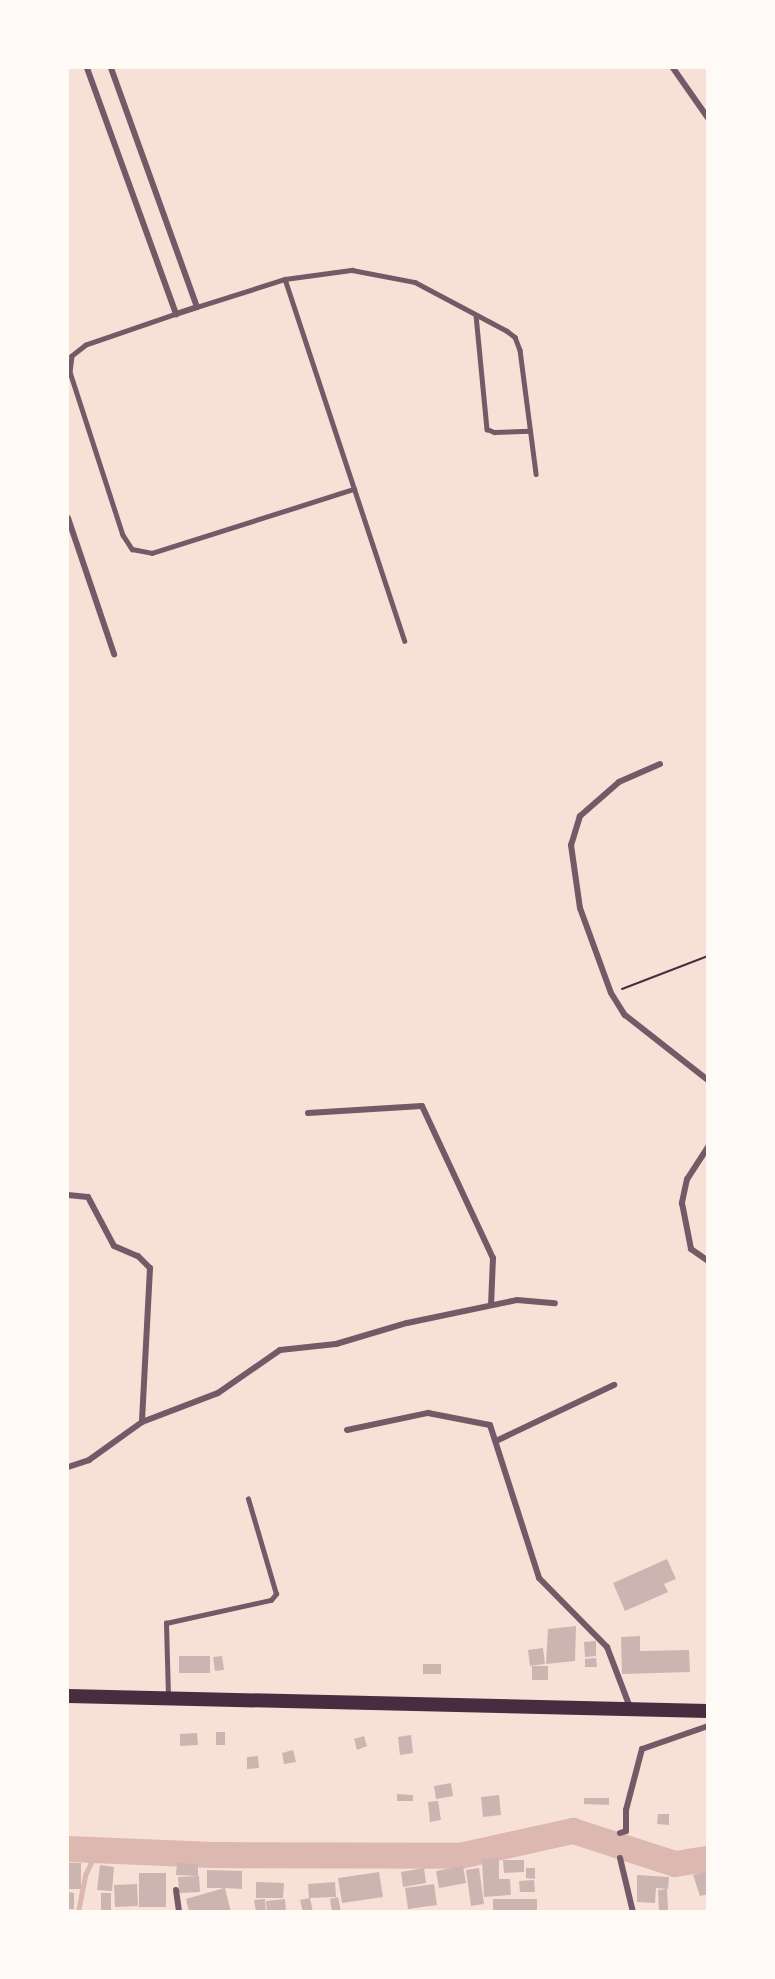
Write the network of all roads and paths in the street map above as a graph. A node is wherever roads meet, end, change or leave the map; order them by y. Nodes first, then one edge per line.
1 (87, 68) edge
2 (111, 68) edge
3 (673, 68) edge
4 (708, 118) edge
5 (285, 279) junction
6 (197, 307) junction
7 (176, 314) junction
8 (476, 315) junction
9 (530, 431) junction
10 (536, 474) dead end
11 (354, 489) junction
12 (68, 518) edge
13 (405, 641) dead end
14 (114, 654) dead end
15 (660, 764) dead end
16 (708, 956) edge
17 (611, 993) junction
18 (708, 1080) edge
19 (308, 1113) dead end
20 (708, 1147) edge
21 (68, 1195) edge
22 (708, 1261) edge
23 (555, 1303) dead end
24 (491, 1305) junction
25 (614, 1385) dead end
26 (142, 1422) junction
27 (347, 1430) dead end
28 (496, 1441) junction
29 (68, 1467) edge
30 (248, 1499) dead end
31 (68, 1696) edge
32 (168, 1698) junction
33 (631, 1710) junction
34 (708, 1711) edge
35 (708, 1726) edge
36 (620, 1833) dead end
37 (620, 1858) dead end
38 (176, 1890) dead end
39 (179, 1911) edge
40 (633, 1911) edge

1 - 7 street
2 - 6 street
3 - 4 street
5 - 6 lane
5 - 8 lane
5 - 11 lane
6 - 7 street
7 - 11 lane
8 - 9 lane
8 - 9 lane
9 - 10 lane
11 - 13 lane
12 - 14 street
15 - 17 street
16 - 17 path
17 - 18 street
19 - 24 street
20 - 22 street
21 - 26 street
23 - 24 street
24 - 26 street
25 - 28 street
26 - 29 street
27 - 28 street
28 - 33 street
30 - 32 lane
31 - 32 main road
32 - 33 main road
33 - 34 main road
35 - 36 street
37 - 40 street
38 - 39 street

